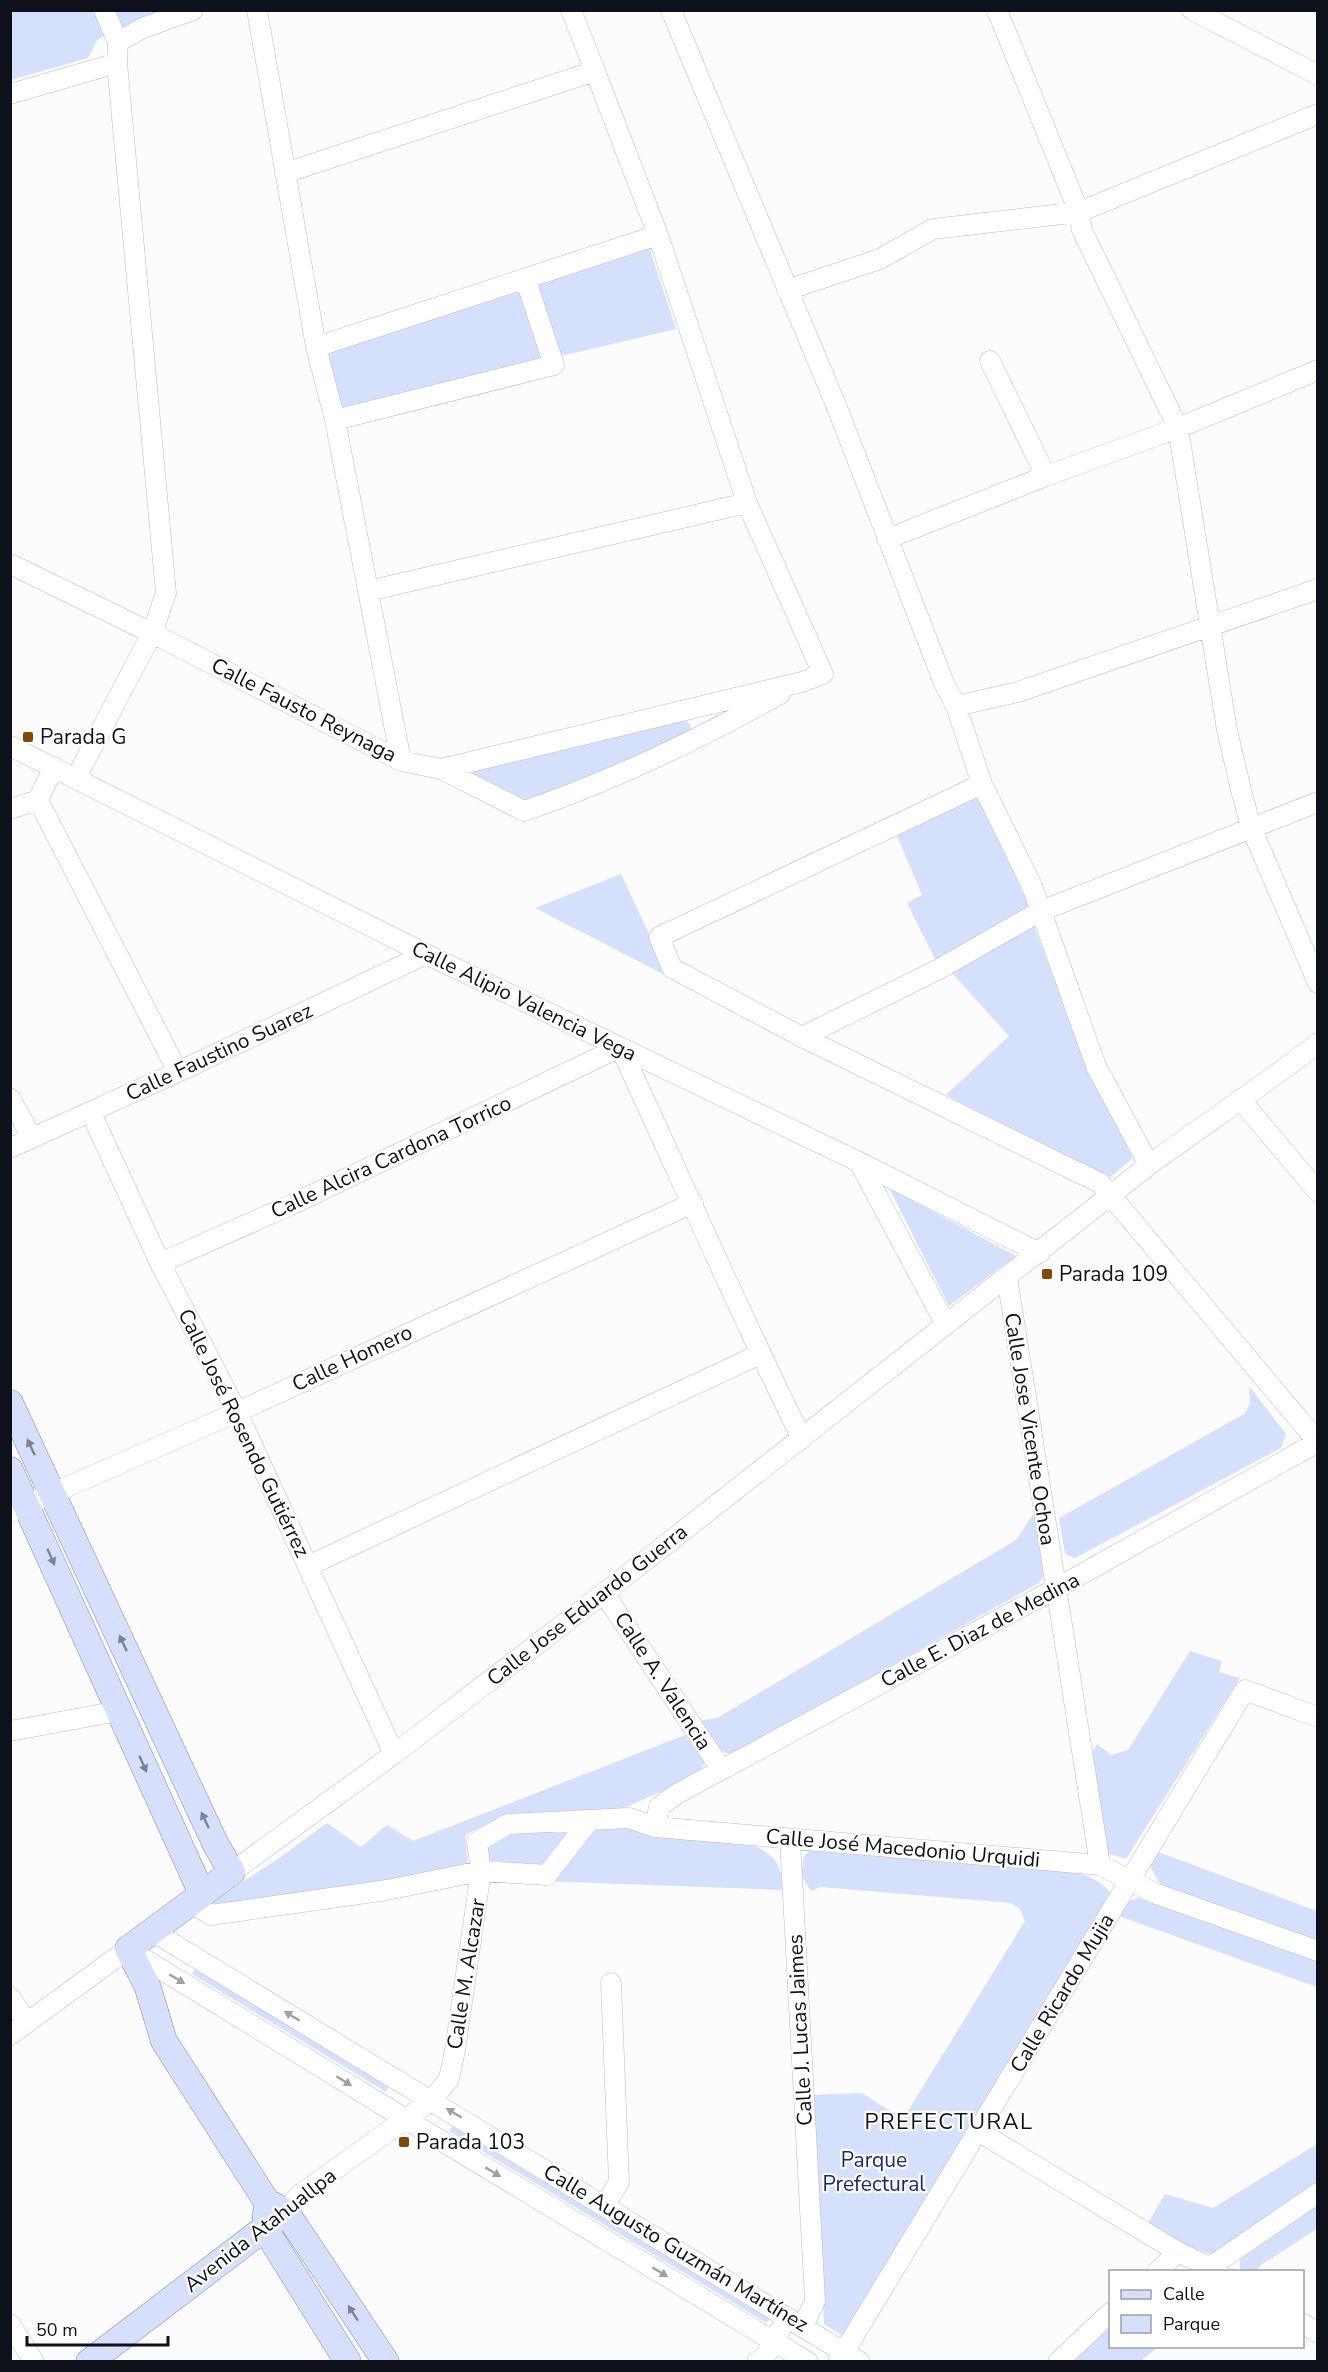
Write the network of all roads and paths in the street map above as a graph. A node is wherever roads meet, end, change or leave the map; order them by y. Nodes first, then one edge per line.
1 (104, 10) edge
2 (193, 10) edge
3 (257, 10) edge
4 (571, 10) edge
5 (671, 10) edge
6 (996, 10) edge
7 (1192, 10) edge
8 (118, 42) junction
9 (117, 63) junction
10 (595, 71) junction
11 (1317, 75) edge
12 (10, 94) edge
13 (1317, 114) edge
14 (285, 173) junction
15 (1079, 212) junction
16 (658, 235) junction
17 (525, 279) junction
18 (787, 290) junction
19 (316, 347) junction
20 (990, 361) dead end
21 (1317, 370) edge
22 (335, 420) junction
23 (1178, 428) junction
24 (1046, 476) junction
25 (747, 503) junction
26 (887, 539) junction
27 (10, 564) edge
28 (1317, 589) edge
29 (368, 591) junction
30 (1210, 625) junction
31 (152, 633) junction
32 (802, 682) junction
33 (956, 706) junction
34 (10, 746) edge
35 (401, 760) junction
36 (54, 767) junction
37 (441, 769) junction
38 (76, 778) junction
39 (982, 784) junction
40 (38, 800) junction
41 (1317, 802) edge
42 (10, 809) edge
43 (1251, 827) junction
44 (1041, 911) junction
45 (426, 954) junction
46 (1317, 983) edge
47 (802, 1037) junction
48 (1317, 1043) edge
49 (620, 1047) junction
50 (178, 1072) junction
51 (10, 1098) edge
52 (1240, 1099) junction
53 (91, 1113) junction
54 (32, 1138) junction
55 (10, 1148) edge
56 (859, 1161) junction
57 (1149, 1165) junction
58 (1317, 1192) edge
59 (1111, 1196) junction
60 (693, 1203) junction
61 (1040, 1253) junction
62 (160, 1263) junction
63 (1007, 1277) junction
64 (945, 1323) junction
65 (760, 1354) junction
66 (10, 1403) edge
67 (237, 1412) junction
68 (802, 1439) junction
69 (1317, 1442) edge
70 (10, 1470) edge
71 (52, 1492) junction
72 (19, 1508) edge
73 (308, 1566) junction
74 (1055, 1589) junction
75 (604, 1593) junction
76 (119, 1711) junction
77 (1317, 1717) edge
78 (10, 1731) edge
79 (394, 1754) junction
80 (721, 1769) junction
81 (589, 1821) junction
82 (655, 1827) junction
83 (790, 1839) junction
84 (477, 1842) joint
85 (1100, 1865) junction
86 (481, 1871) junction
87 (232, 1872) junction
88 (1130, 1880) junction
89 (196, 1898) junction
90 (152, 1931) junction
91 (128, 1949) junction
92 (1317, 1951) edge
93 (611, 1983) dead end
94 (10, 1997) edge
95 (27, 2023) junction
96 (10, 2035) edge
97 (432, 2100) junction
98 (407, 2120) junction
99 (978, 2131) junction
100 (1317, 2193) edge
101 (605, 2205) junction
102 (276, 2207) junction
103 (265, 2229) junction
104 (1178, 2252) junction
105 (1215, 2269) edge
106 (1158, 2270) edge
107 (1109, 2314) edge
108 (796, 2321) junction
109 (10, 2324) edge
110 (1304, 2324) edge
111 (1317, 2332) edge
112 (774, 2340) junction
113 (848, 2358) edge
114 (34, 2361) edge
115 (89, 2361) edge
116 (348, 2361) edge
117 (386, 2361) edge
118 (757, 2361) edge
119 (808, 2361) edge
120 (1058, 2361) edge

1 - 8 street
2 - 8 street
3 - 14 street
4 - 10 street
5 - 18 street
6 - 15 street
7 - 11 street
8 - 9 street
9 - 12 street
9 - 31 street
10 - 14 street
10 - 16 street
13 - 15 street
14 - 19 street
15 - 18 street
15 - 23 street
16 - 17 street
16 - 25 street
17 - 19 street
17 - 22 street
18 - 26 street
19 - 22 street
20 - 24 street
21 - 23 street
22 - 29 street
23 - 24 street
23 - 30 street
24 - 26 street
25 - 29 street
25 - 32 street, Calle Fausto Reynaga
26 - 33 street
27 - 31 street, Calle Fausto Reynaga
28 - 30 street
29 - 35 street
30 - 33 street
30 - 43 street
31 - 35 street, Calle Fausto Reynaga
31 - 38 street
32 - 37 street, Calle Fausto Reynaga
32 - 37 street
33 - 39 street
34 - 36 street, Calle Alipio Valencia Vega
35 - 37 street, Calle Fausto Reynaga
36 - 38 street, Calle Alipio Valencia Vega
36 - 40 street
38 - 45 street, Calle Alipio Valencia Vega
39 - 44 street
39 - 47 street
40 - 42 street
40 - 50 street
41 - 43 street
43 - 44 street
43 - 46 street
44 - 47 street
44 - 57 street
45 - 49 street, Calle Alipio Valencia Vega
45 - 50 street, Calle Faustino Suarez
47 - 59 street
48 - 52 street
49 - 56 street, Calle Alipio Valencia Vega
49 - 60 street
49 - 62 street, Calle Alcira Cardona Torrico
50 - 53 street, Calle Faustino Suarez
51 - 54 street
52 - 57 street
52 - 58 street
53 - 54 street, Calle Faustino Suarez
53 - 62 street, Calle José Rosendo Gutiérrez
54 - 55 street, Calle Faustino Suarez
56 - 61 street, Calle Alipio Valencia Vega
56 - 64 street
57 - 59 street
59 - 61 street, Calle Jose Eduardo Guerra
59 - 69 street
60 - 65 street
60 - 67 street, Calle Homero
61 - 63 street, Calle Jose Eduardo Guerra
62 - 67 street, Calle José Rosendo Gutiérrez
63 - 64 street, Calle Jose Eduardo Guerra
63 - 74 street, Calle Jose Vicente Ochoa
64 - 68 street, Calle Jose Eduardo Guerra
65 - 68 street
65 - 73 street
71 -> 66 main road
67 - 71 street, Calle Homero
67 - 73 street, Calle José Rosendo Gutiérrez
68 - 75 street, Calle Jose Eduardo Guerra
69 - 74 street, Calle E. Diaz de Medina
70 - 72 main road
71 - 72 street, Calle Homero
87 -> 71 main road
72 -> 76 main road
73 - 79 street, Calle José Rosendo Gutiérrez
74 - 80 street, Calle E. Diaz de Medina
74 - 85 street, Calle Jose Vicente Ochoa
75 - 79 street, Calle Jose Eduardo Guerra
75 - 80 street, Calle A. Valencia
76 - 78 street
76 -> 89 main road
77 - 88 street, Calle Ricardo Mujia
79 - 87 street, Calle Jose Eduardo Guerra
80 - 82 street, Calle E. Diaz de Medina
81 - 82 street, Calle José Macedonio Urquidi
81 - 84 street, Calle José Macedonio Urquidi
81 - 86 street
82 - 83 street, Calle José Macedonio Urquidi
83 - 85 street, Calle José Macedonio Urquidi
83 - 108 street, Calle J. Lucas Jaimes
84 - 86 street, Calle M. Alcazar
85 - 88 street, Calle José Macedonio Urquidi
86 - 89 street
86 - 97 street, Calle M. Alcazar
87 - 89 main road, Calle Jose Eduardo Guerra
88 - 92 street, Calle José Macedonio Urquidi
88 - 99 street, Calle Ricardo Mujia
89 - 90 main road, Calle Jose Eduardo Guerra
90 - 91 main road, Calle Jose Eduardo Guerra
97 -> 90 street, Calle Augusto Guzmán Martínez
91 - 95 street
91 -> 98 street, Calle Augusto Guzmán Martínez
91 - 102 main road
93 - 101 street
94 - 95 street
95 - 96 street
97 - 98 street, Avenida Atahuallpa
101 -> 97 street, Calle Augusto Guzmán Martínez
98 - 102 street, Avenida Atahuallpa
98 -> 112 street, Calle Augusto Guzmán Martínez
99 - 104 street
99 - 113 street, Calle Ricardo Mujia
100 - 105 street
101 - 108 street, Calle Augusto Guzmán Martínez
102 - 103 main road, Avenida Atahuallpa
117 -> 102 main road
103 - 115 main road, Avenida Atahuallpa
103 - 116 main road
104 - 105 street
104 - 106 street
107 - 120 street
108 - 112 street, Calle J. Lucas Jaimes
108 - 113 street, Calle Augusto Guzmán Martínez
109 - 114 street
110 - 111 street
112 - 118 street, Calle J. Lucas Jaimes
112 - 119 street, Calle Augusto Guzmán Martínez

